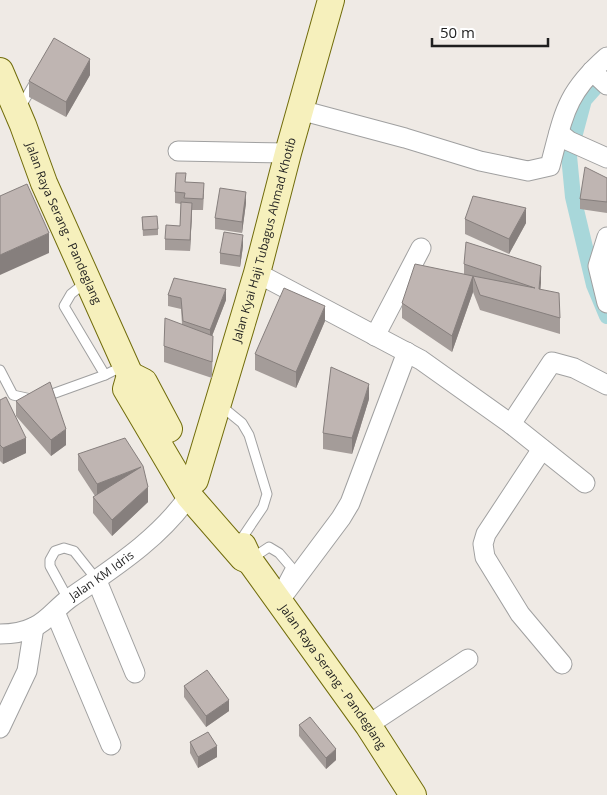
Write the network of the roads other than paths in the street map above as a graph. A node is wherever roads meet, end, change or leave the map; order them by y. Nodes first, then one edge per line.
1 (331, 0) edge
2 (607, 57) edge
3 (0, 71) edge
4 (42, 72) edge
5 (600, 79) edge
6 (300, 110) junction
7 (18, 112) junction
8 (564, 137) junction
9 (178, 151) dead end
10 (288, 153) junction
11 (607, 158) edge
12 (607, 237) edge
13 (421, 248) dead end
14 (257, 274) junction
15 (607, 303) edge
16 (375, 336) junction
17 (407, 352) junction
18 (0, 370) edge
19 (120, 371) junction
20 (607, 385) edge
21 (218, 404) junction
22 (511, 424) junction
23 (542, 449) junction
24 (585, 483) dead end
25 (192, 488) junction
26 (245, 551) junction
27 (97, 581) junction
28 (277, 598) junction
29 (62, 605) junction
30 (34, 627) junction
31 (0, 634) edge
32 (468, 659) dead end
33 (562, 664) dead end
34 (135, 673) dead end
35 (368, 725) junction
36 (0, 728) edge
37 (111, 745) dead end
38 (413, 795) edge

1 - 6 main road, Jalan Kyai Haji Tubagus Ahmad Khotib
2 - 5 street
3 - 7 main road, Jalan Raya Serang - Pandeglang
4 - 7 lane
5 - 8 street
6 - 8 street
6 - 10 main road, Jalan Kyai Haji Tubagus Ahmad Khotib
7 - 19 main road, Jalan Raya Serang - Pandeglang
8 - 11 street
9 - 10 street
10 - 14 main road, Jalan Kyai Haji Tubagus Ahmad Khotib
12 - 15 street
13 - 16 street
14 - 16 street
14 - 21 main road, Jalan Kyai Haji Tubagus Ahmad Khotib
16 - 17 street
17 - 22 street
17 - 28 street
18 - 19 lane
19 - 25 main road, Jalan Raya Serang - Pandeglang
20 - 22 street
21 - 25 main road, Jalan Kyai Haji Tubagus Ahmad Khotib
21 - 26 lane
22 - 23 street
23 - 24 street
23 - 33 street
25 - 26 main road, Jalan Raya Serang - Pandeglang
25 - 27 street, Jalan KM Idris
26 - 28 main road, Jalan Raya Serang - Pandeglang
27 - 29 street, Jalan KM Idris
27 - 29 lane
27 - 34 street
28 - 35 main road, Jalan Raya Serang - Pandeglang
29 - 30 street, Jalan KM Idris
29 - 37 street
30 - 31 street, Jalan KM Idris
30 - 36 street
32 - 35 street
35 - 38 main road, Jalan Raya Serang - Pandeglang

